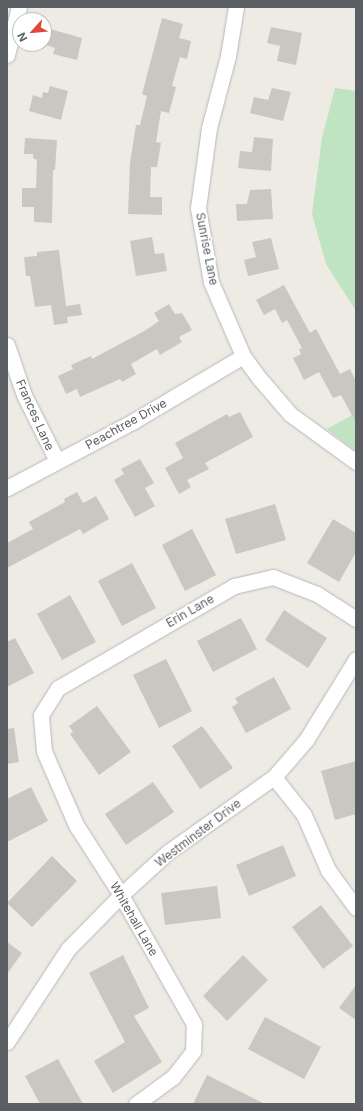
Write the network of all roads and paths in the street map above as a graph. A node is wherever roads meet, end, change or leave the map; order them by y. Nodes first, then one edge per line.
1 (20, 7) edge
2 (236, 7) edge
3 (7, 55) edge
4 (7, 345) edge
5 (243, 356) junction
6 (57, 461) junction
7 (356, 462) edge
8 (7, 488) edge
9 (356, 619) edge
10 (356, 659) edge
11 (41, 715) joint
12 (274, 778) junction
13 (122, 895) junction
14 (356, 908) edge
15 (7, 1042) edge
16 (136, 1104) edge

1 - 3 street
2 - 5 street, Sunrise Lane
4 - 6 street, Frances Lane
5 - 6 street, Peachtree Drive
5 - 7 street, Sunrise Lane
6 - 8 street, Peachtree Drive
9 - 11 street, Erin Lane
10 - 12 street, Westminster Drive
11 - 13 street, Whitehall Lane
12 - 13 street, Westminster Drive
12 - 14 street
13 - 15 street, Westminster Drive
13 - 16 street, Whitehall Lane

